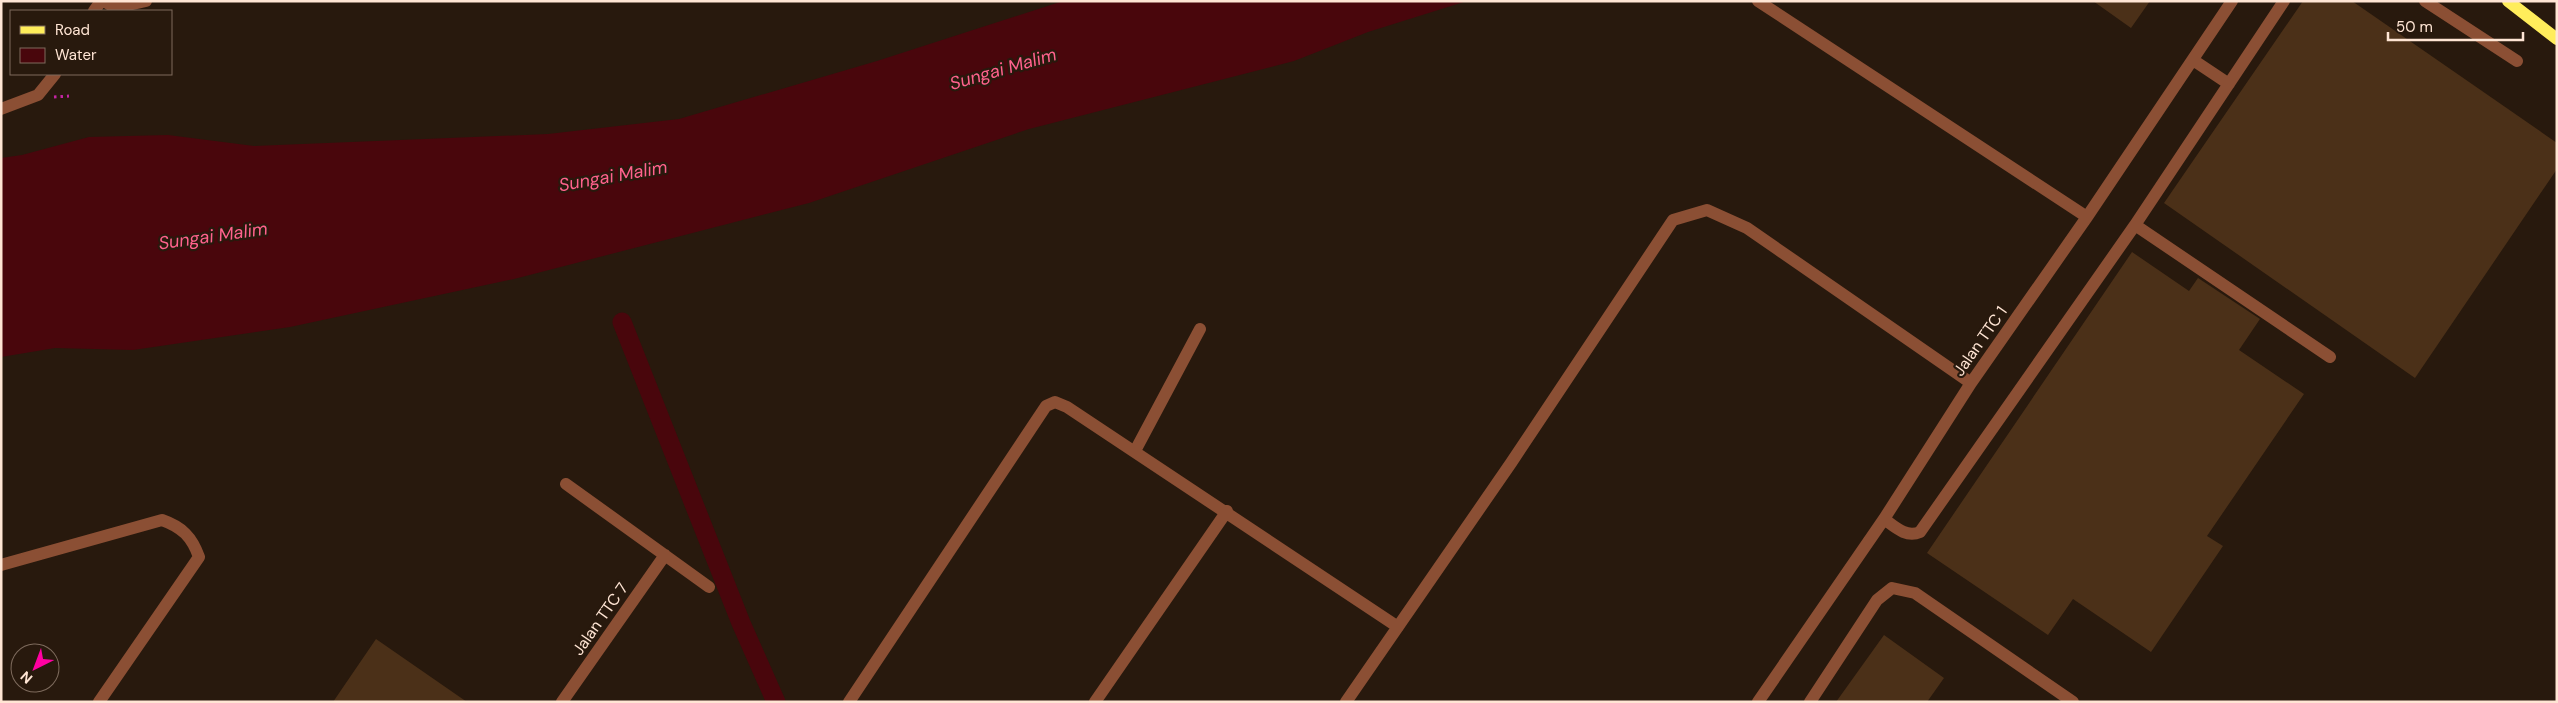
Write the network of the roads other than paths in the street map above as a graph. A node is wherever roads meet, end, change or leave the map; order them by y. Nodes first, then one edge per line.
1 (103, 1) edge
2 (146, 1) edge
3 (1758, 1) edge
4 (2232, 1) edge
5 (2284, 1) edge
6 (2425, 1) edge
7 (2508, 1) edge
8 (2557, 39) edge
9 (2193, 60) junction
10 (2517, 61) dead end
11 (54, 75) edge
12 (2229, 84) junction
13 (1, 109) edge
14 (2087, 217) junction
15 (2135, 225) junction
16 (1200, 329) dead end
17 (2330, 357) dead end
18 (1971, 383) junction
19 (1136, 451) junction
20 (566, 484) dead end
21 (1227, 511) junction
22 (1884, 519) junction
23 (665, 555) junction
24 (1, 566) edge
25 (709, 587) dead end
26 (1398, 627) junction
27 (99, 702) edge
28 (562, 702) edge
29 (849, 702) edge
30 (1096, 702) edge
31 (1346, 702) edge
32 (1758, 702) edge
33 (1810, 702) edge
34 (2073, 702) edge

1 - 2 street
3 - 14 street
4 - 9 street, Jalan TTC 1
5 - 12 street
6 - 10 street
7 - 8 main road
9 - 12 street
9 - 14 street, Jalan TTC 1
11 - 13 street
12 - 15 street
14 - 18 street, Jalan TTC 1
15 - 17 street
15 - 22 street
16 - 19 street
18 - 22 street, Jalan TTC 1
18 - 26 street
19 - 21 street
19 - 29 street
20 - 23 street
21 - 26 street
21 - 30 street
22 - 32 street, Jalan TTC 1
23 - 25 street
23 - 28 street, Jalan TTC 7
24 - 27 street
26 - 31 street
33 - 34 street

